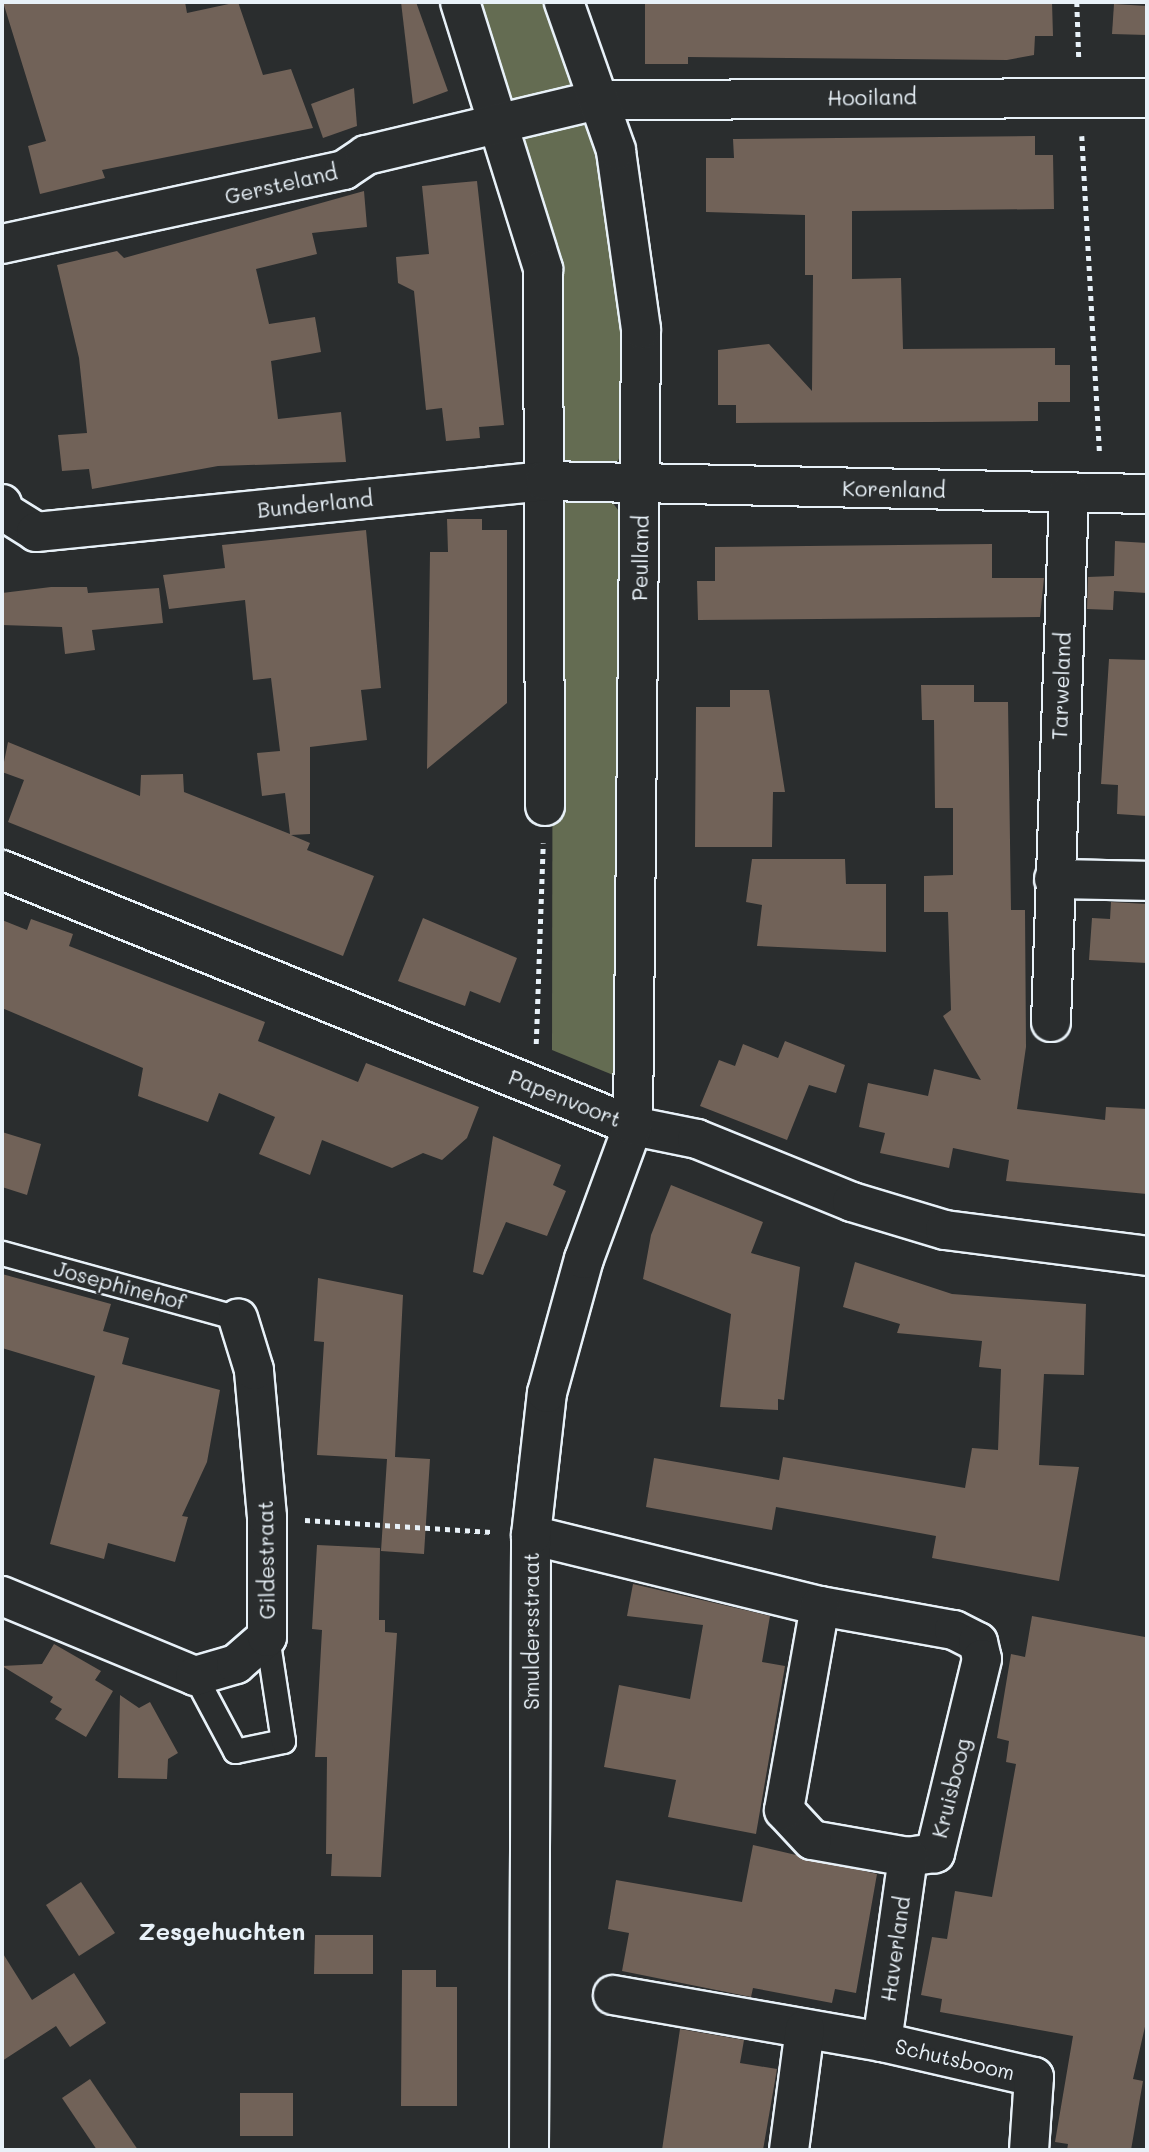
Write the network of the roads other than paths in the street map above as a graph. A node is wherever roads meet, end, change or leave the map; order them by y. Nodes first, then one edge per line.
1 (460, 2) edge
2 (564, 2) edge
3 (1147, 98) edge
4 (597, 100) junction
5 (501, 123) junction
6 (2, 244) edge
7 (545, 481) junction
8 (641, 483) junction
9 (1085, 492) junction
10 (1147, 494) edge
11 (2, 504) edge
12 (545, 806) road end
13 (2, 870) edge
14 (1054, 879) junction
15 (1147, 881) edge
16 (1051, 1022) dead end
17 (633, 1126) junction
18 (2, 1253) edge
19 (1147, 1256) edge
20 (238, 1318) joint
21 (531, 1535) junction
22 (2, 1596) edge
23 (820, 1606) junction
24 (267, 1637) junction
25 (195, 1676) junction
26 (908, 1857) junction
27 (612, 1995) dead end
28 (805, 2029) junction
29 (881, 2042) junction
30 (529, 2150) edge
31 (789, 2150) edge
32 (1029, 2150) edge

1 - 5 street
2 - 4 street, Peulland
3 - 4 street, Hooiland
4 - 5 street, Gersteland
4 - 8 street, Peulland
5 - 6 street, Gersteland
5 - 7 street
7 - 8 street, Bunderland
7 - 11 street, Bunderland
7 - 12 street
8 - 9 street, Korenland
8 - 17 street, Peulland
9 - 10 street, Korenland
9 - 14 street, Tarweland
13 - 17 street, Papenvoort
14 - 15 street
14 - 16 street, Tarweland
17 - 19 street, Papenvoort
17 - 21 street, Smuldersstraat
18 - 20 lane, Josephinehof
20 - 24 street, Gildestraat
21 - 23 street, Kruisboog
21 - 30 street, Smuldersstraat
22 - 25 street
23 - 26 street, Kruisboog
23 - 26 street, Kruisboog
24 - 25 street, Gildestraat
24 - 25 lane
26 - 29 street, Haverland
27 - 28 street, Schutsboom
28 - 29 street, Schutsboom
28 - 31 street
29 - 32 street, Schutsboom

